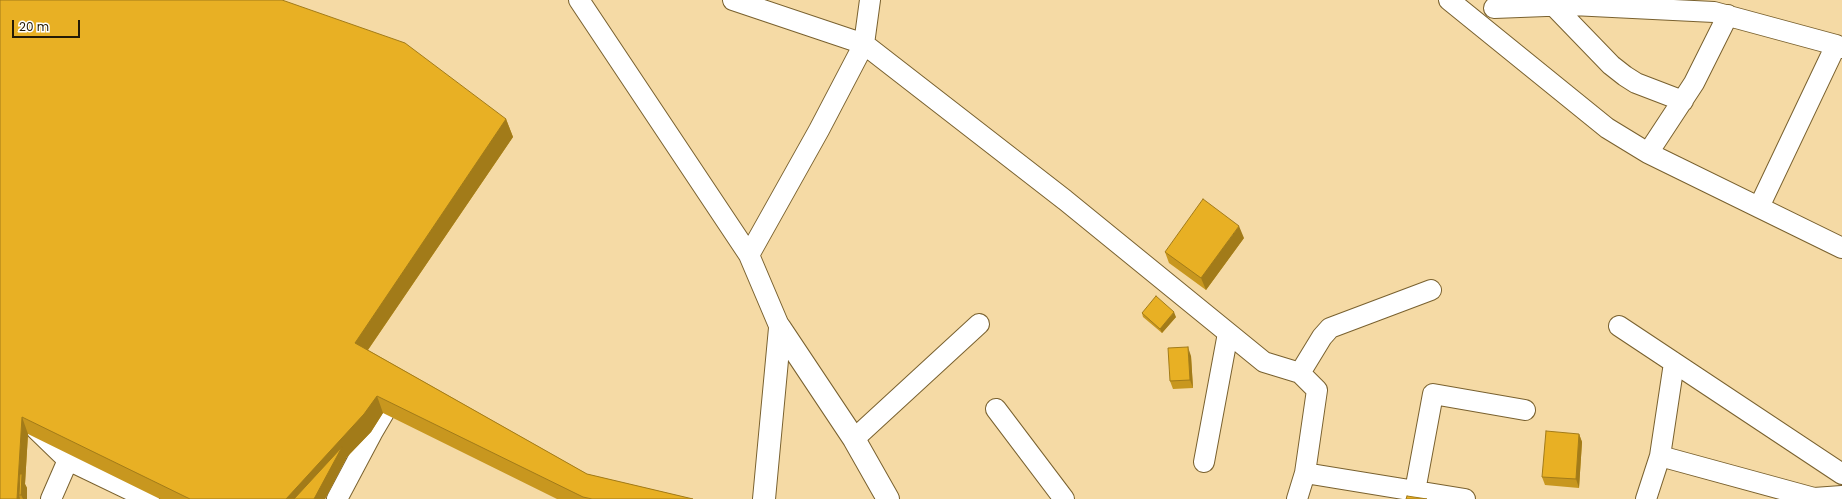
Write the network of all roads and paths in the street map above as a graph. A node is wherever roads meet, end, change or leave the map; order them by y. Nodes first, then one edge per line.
1 (579, 0) edge
2 (733, 0) edge
3 (870, 0) edge
4 (1449, 0) edge
5 (1566, 3) edge
6 (1494, 8) dead end
7 (1728, 15) junction
8 (864, 44) junction
9 (1839, 46) edge
10 (1683, 101) junction
11 (1648, 153) junction
12 (1760, 208) junction
13 (1842, 248) edge
14 (749, 255) junction
15 (1431, 290) dead end
16 (980, 324) dead end
17 (1619, 326) dead end
18 (780, 328) junction
19 (1228, 334) junction
20 (1674, 363) junction
21 (1300, 373) junction
22 (393, 399) edge
23 (996, 409) dead end
24 (1525, 410) dead end
25 (23, 417) edge
26 (854, 439) junction
27 (1660, 456) junction
28 (68, 460) junction
29 (1204, 462) dead end
30 (1305, 473) junction
31 (1842, 474) edge
32 (1415, 491) junction
33 (1842, 496) edge
34 (1814, 498) edge
35 (51, 499) edge
36 (149, 499) edge
37 (338, 499) edge
38 (764, 499) edge
39 (888, 499) edge
40 (1064, 499) edge
41 (1297, 499) edge
42 (1465, 499) edge
43 (1646, 499) edge

1 - 14 street
2 - 8 street
3 - 8 street
4 - 11 street
5 - 6 street
5 - 7 street
5 - 10 street
7 - 9 street
7 - 10 street
8 - 14 street
8 - 19 street
9 - 12 street
10 - 11 street
11 - 12 street
12 - 13 street
14 - 18 street
15 - 21 street
16 - 26 street
17 - 20 street
18 - 26 street
18 - 38 street
19 - 21 street
19 - 29 street
20 - 27 street
20 - 31 street
21 - 30 street
22 - 37 street
23 - 40 street
24 - 32 street
25 - 28 street
26 - 39 street
27 - 34 street
27 - 43 street
28 - 35 street
28 - 36 street
30 - 32 street
30 - 41 street
32 - 42 street
33 - 34 street

